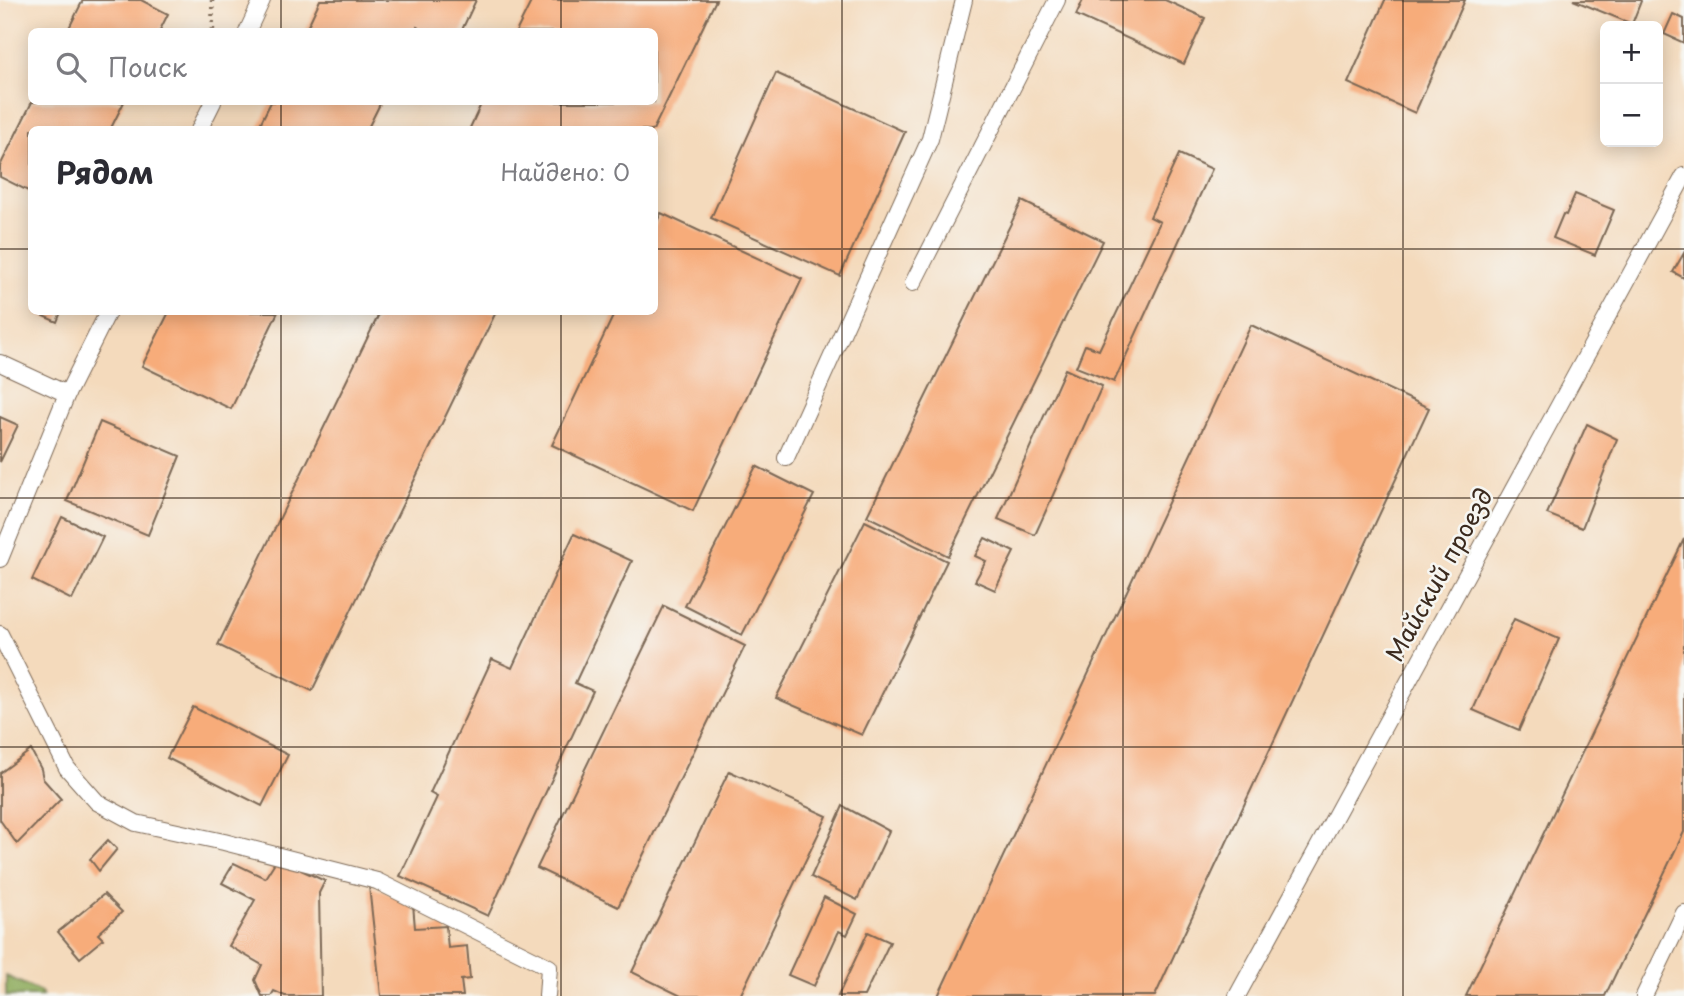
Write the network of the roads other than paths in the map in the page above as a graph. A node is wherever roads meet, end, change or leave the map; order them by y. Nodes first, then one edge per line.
1 (262, 0) edge
2 (964, 0) edge
3 (1056, 0) edge
4 (249, 28) edge
5 (212, 105) edge
6 (201, 126) edge
7 (1684, 176) edge
8 (914, 283) dead end
9 (106, 315) edge
10 (0, 363) edge
11 (67, 394) junction
12 (786, 458) dead end
13 (0, 559) edge
14 (0, 635) edge
15 (1684, 913) edge
16 (547, 996) edge
17 (1237, 996) edge
18 (1644, 996) edge

1 - 4 lane
2 - 12 lane
3 - 8 lane
5 - 6 lane
7 - 17 lane, Майский проезд
9 - 11 lane
10 - 11 lane
11 - 13 lane
14 - 16 lane
15 - 18 lane

